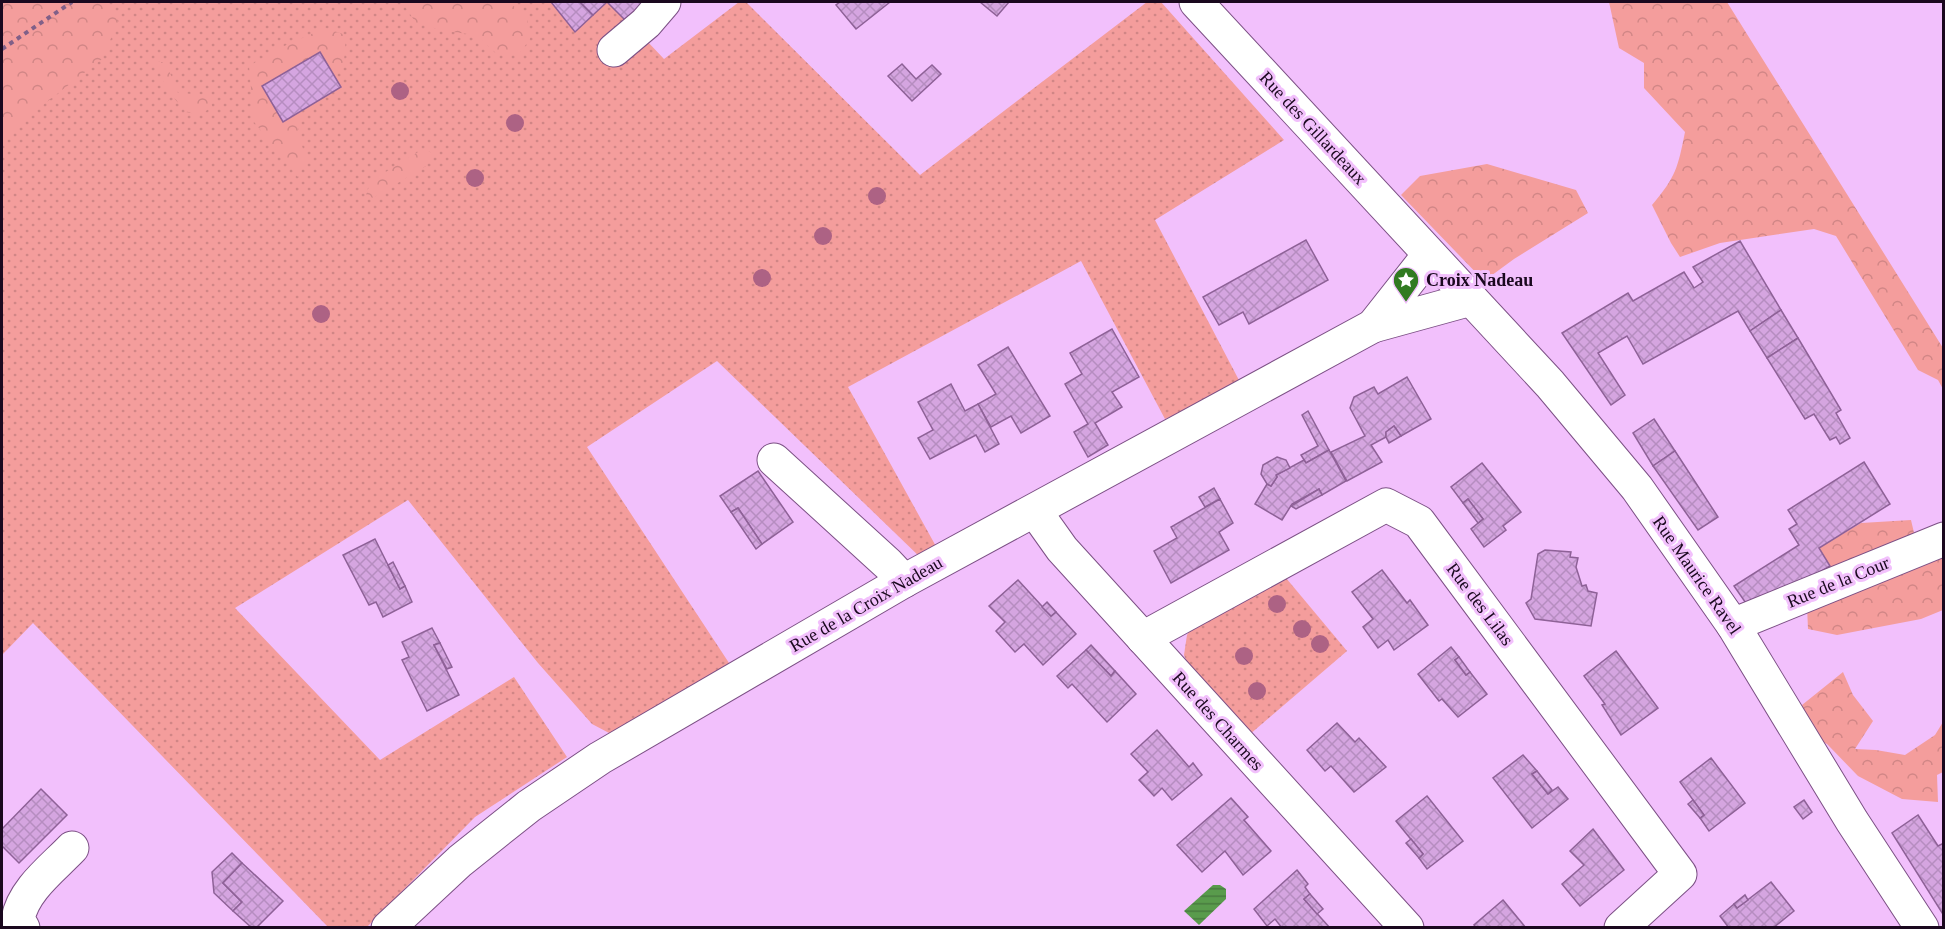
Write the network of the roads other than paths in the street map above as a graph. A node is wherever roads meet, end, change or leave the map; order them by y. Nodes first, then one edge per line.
1 (664, 2) edge
2 (1196, 2) edge
3 (614, 50) dead end
4 (1429, 255) junction
5 (1471, 299) junction
6 (1373, 326) junction
7 (774, 460) dead end
8 (1035, 511) junction
9 (1944, 539) edge
10 (904, 581) junction
11 (1733, 625) junction
12 (1143, 638) junction
13 (72, 848) dead end
14 (23, 927) edge
15 (388, 927) edge
16 (1407, 927) edge
17 (1621, 927) edge
18 (1922, 927) edge

1 - 3 street
2 - 4 street, Rue des Gillardeaux
4 - 5 street, Rue Maurice Ravel
4 - 6 street
5 - 6 street
5 - 11 street, Rue Maurice Ravel
6 - 8 street, Rue de la Croix Nadeau
7 - 10 street
8 - 10 street, Rue de la Croix Nadeau
8 - 12 street, Rue des Charmes
9 - 11 street, Rue de la Cour
10 - 15 street, Rue de la Croix Nadeau
11 - 18 street, Rue Maurice Ravel
12 - 16 street, Rue des Charmes
12 - 17 street, Rue des Lilas
13 - 14 street

